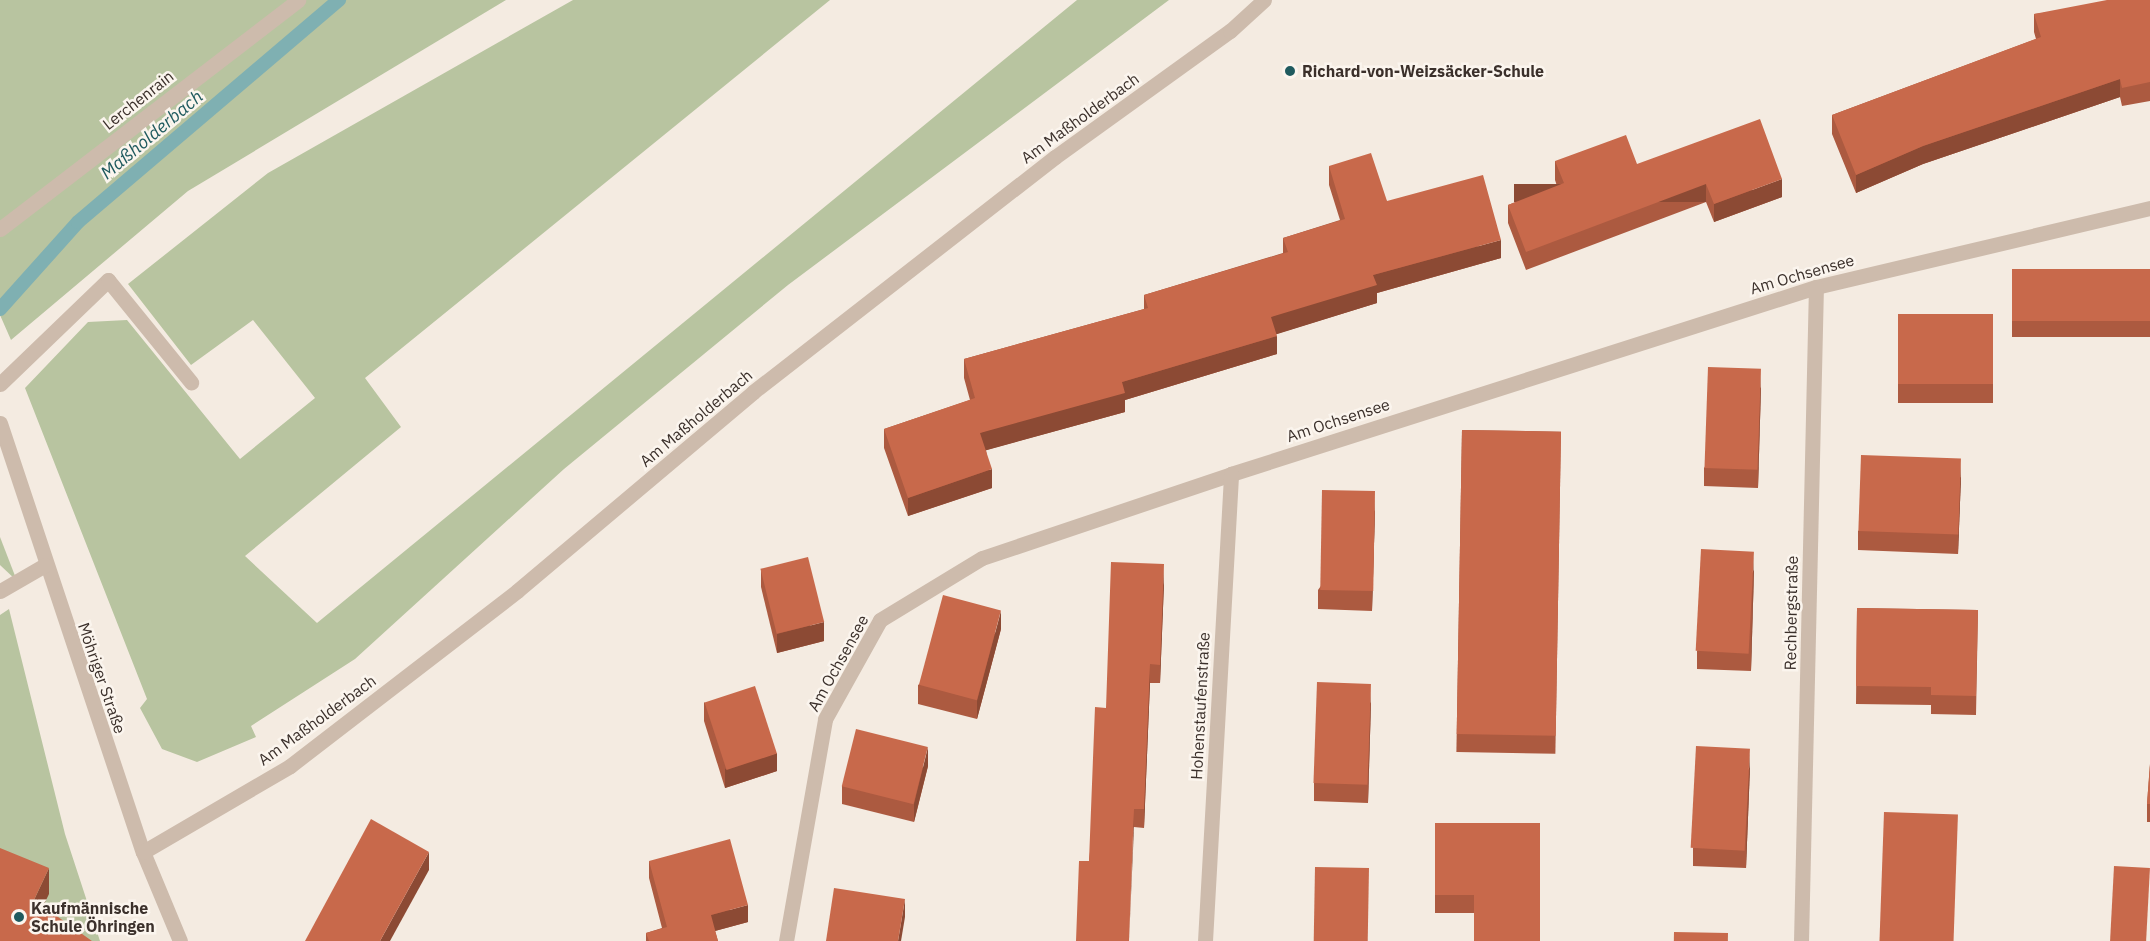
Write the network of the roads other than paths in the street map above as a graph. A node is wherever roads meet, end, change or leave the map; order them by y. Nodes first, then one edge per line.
1 (298, 0) edge
2 (1264, 0) edge
3 (2150, 208) edge
4 (0, 229) edge
5 (1816, 287) junction
6 (191, 382) dead end
7 (0, 384) edge
8 (0, 423) edge
9 (1231, 474) junction
10 (45, 565) junction
11 (0, 591) edge
12 (143, 852) junction
13 (180, 941) edge
14 (786, 941) edge
15 (1205, 941) edge
16 (1801, 941) edge

1 - 4 street, Lerchenrain
2 - 12 street, Am Maßholderbach
3 - 5 street, Am Ochsensee
5 - 9 street, Am Ochsensee
5 - 16 street, Rechbergstraße
6 - 7 street
8 - 10 street, Möhriger Straße
9 - 14 street, Am Ochsensee
9 - 15 street, Hohenstaufenstraße
10 - 11 street
10 - 12 street, Möhriger Straße
12 - 13 street, Möhriger Straße

